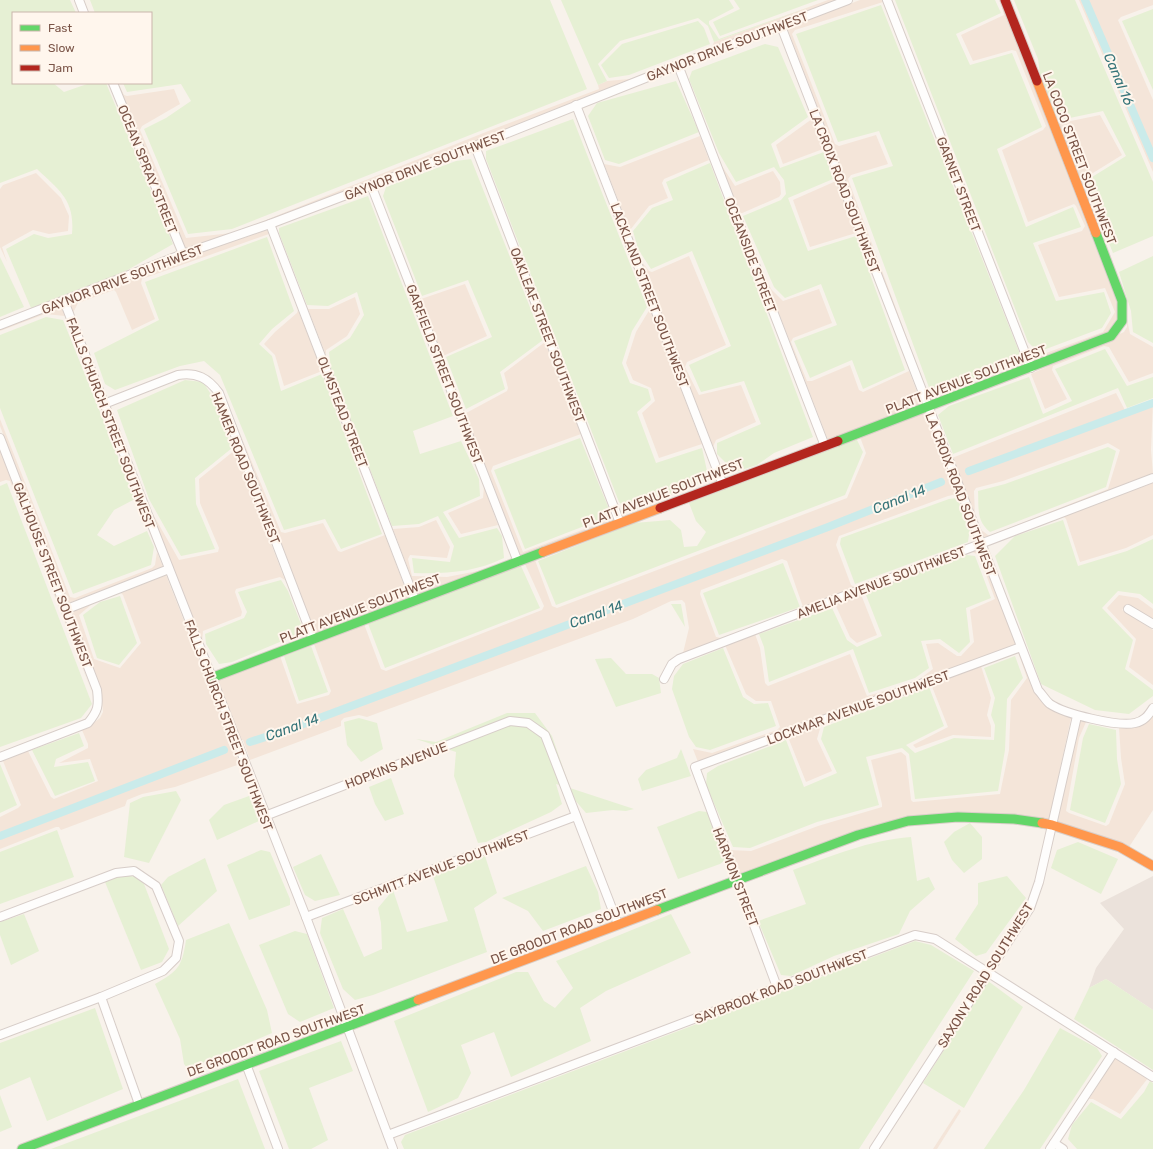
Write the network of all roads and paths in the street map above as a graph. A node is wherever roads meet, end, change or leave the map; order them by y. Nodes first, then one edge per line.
1 (79, 0) edge
2 (848, 0) edge
3 (887, 0) edge
4 (1005, 0) edge
5 (84, 12) edge
6 (781, 26) junction
7 (678, 65) junction
8 (113, 84) edge
9 (576, 105) junction
10 (475, 146) junction
11 (371, 185) junction
12 (270, 224) junction
13 (183, 254) junction
14 (64, 301) junction
15 (0, 325) edge
16 (1120, 327) joint
17 (1031, 368) junction
18 (104, 404) junction
19 (927, 407) junction
20 (1, 441) edge
21 (825, 446) junction
22 (1153, 478) edge
23 (723, 484) junction
24 (620, 523) junction
25 (981, 544) junction
26 (518, 562) junction
27 (169, 569) junction
28 (415, 600) junction
29 (67, 609) junction
30 (1128, 609) dead end
31 (1153, 624) edge
32 (313, 639) junction
33 (1022, 647) junction
34 (211, 678) junction
35 (664, 679) dead end
36 (1153, 708) edge
37 (1077, 716) junction
38 (0, 757) edge
39 (695, 767) joint
40 (265, 816) junction
41 (576, 816) junction
42 (1052, 825) junction
43 (1153, 866) edge
44 (736, 880) junction
45 (0, 917) edge
46 (306, 917) junction
47 (618, 924) junction
48 (988, 972) junction
49 (778, 987) junction
50 (101, 997) junction
51 (346, 1028) junction
52 (0, 1035) edge
53 (1114, 1052) junction
54 (246, 1064) junction
55 (1153, 1076) edge
56 (139, 1104) junction
57 (388, 1135) junction
58 (1052, 1146) edge
59 (22, 1149) edge
60 (278, 1149) edge
61 (393, 1149) edge
62 (874, 1149) edge
63 (1064, 1149) edge

1 - 5 street
2 - 6 street, GAYNOR DRIVE SOUTHWEST
3 - 17 street, GARNET STREET
4 - 16 street, LA COCO STREET SOUTHWEST
6 - 7 street, GAYNOR DRIVE SOUTHWEST
6 - 19 street, LA CROIX ROAD SOUTHWEST
7 - 9 street, GAYNOR DRIVE SOUTHWEST
7 - 21 street, OCEANSIDE STREET
8 - 13 street, OCEAN SPRAY STREET
9 - 10 street, GAYNOR DRIVE SOUTHWEST
9 - 23 street, LACKLAND STREET SOUTHWEST
10 - 11 street, GAYNOR DRIVE SOUTHWEST
10 - 24 street, OAKLEAF STREET SOUTHWEST
11 - 12 street, GAYNOR DRIVE SOUTHWEST
11 - 26 street, GARFIELD STREET SOUTHWEST
12 - 13 street, GAYNOR DRIVE SOUTHWEST
12 - 28 street, OLMSTEAD STREET
13 - 14 street, GAYNOR DRIVE SOUTHWEST
14 - 15 street, GAYNOR DRIVE SOUTHWEST
14 - 18 street, FALLS CHURCH STREET SOUTHWEST
16 - 17 street, PLATT AVENUE SOUTHWEST
17 - 19 street, PLATT AVENUE SOUTHWEST
18 - 27 street, FALLS CHURCH STREET SOUTHWEST
18 - 32 street, HAMER ROAD SOUTHWEST
19 - 21 street, PLATT AVENUE SOUTHWEST
19 - 25 street, LA CROIX ROAD SOUTHWEST
20 - 29 street, GALHOUSE STREET SOUTHWEST
21 - 23 street, PLATT AVENUE SOUTHWEST
22 - 25 street, AMELIA AVENUE SOUTHWEST
23 - 24 street, PLATT AVENUE SOUTHWEST
24 - 26 street, PLATT AVENUE SOUTHWEST
25 - 33 street, LA CROIX ROAD SOUTHWEST
25 - 35 street, AMELIA AVENUE SOUTHWEST
26 - 28 street, PLATT AVENUE SOUTHWEST
27 - 29 street
27 - 34 street, FALLS CHURCH STREET SOUTHWEST
28 - 32 street, PLATT AVENUE SOUTHWEST
29 - 38 street, GALHOUSE STREET SOUTHWEST
30 - 31 street
32 - 34 street, PLATT AVENUE SOUTHWEST
33 - 37 street, LA CROIX ROAD SOUTHWEST
33 - 39 street, LOCKMAR AVENUE SOUTHWEST
34 - 40 street, FALLS CHURCH STREET SOUTHWEST
36 - 37 street, LA CROIX ROAD SOUTHWEST
37 - 42 street, SAXONY ROAD SOUTHWEST
39 - 44 street, HARMON STREET
40 - 41 street, HOPKINS AVENUE
40 - 46 street, FALLS CHURCH STREET SOUTHWEST
41 - 46 street, SCHMITT AVENUE SOUTHWEST
41 - 47 street
42 - 43 street, DE GROODT ROAD SOUTHWEST
42 - 44 street, DE GROODT ROAD SOUTHWEST
42 - 48 street, SAXONY ROAD SOUTHWEST
44 - 47 street, DE GROODT ROAD SOUTHWEST
44 - 49 street, HARMON STREET
45 - 50 street
46 - 51 street, FALLS CHURCH STREET SOUTHWEST
47 - 51 street, DE GROODT ROAD SOUTHWEST
48 - 49 street, SAYBROOK ROAD SOUTHWEST
48 - 53 street, SAYBROOK ROAD SOUTHWEST
48 - 62 street, SAXONY ROAD SOUTHWEST
49 - 57 street, SAYBROOK ROAD SOUTHWEST
50 - 52 street
50 - 56 street
51 - 54 street, DE GROODT ROAD SOUTHWEST
51 - 57 street, FALLS CHURCH STREET SOUTHWEST
53 - 55 street, SAYBROOK ROAD SOUTHWEST
53 - 58 street
54 - 56 street, DE GROODT ROAD SOUTHWEST
54 - 60 street
56 - 59 street, DE GROODT ROAD SOUTHWEST
57 - 61 street, FALLS CHURCH STREET SOUTHWEST
58 - 63 street

